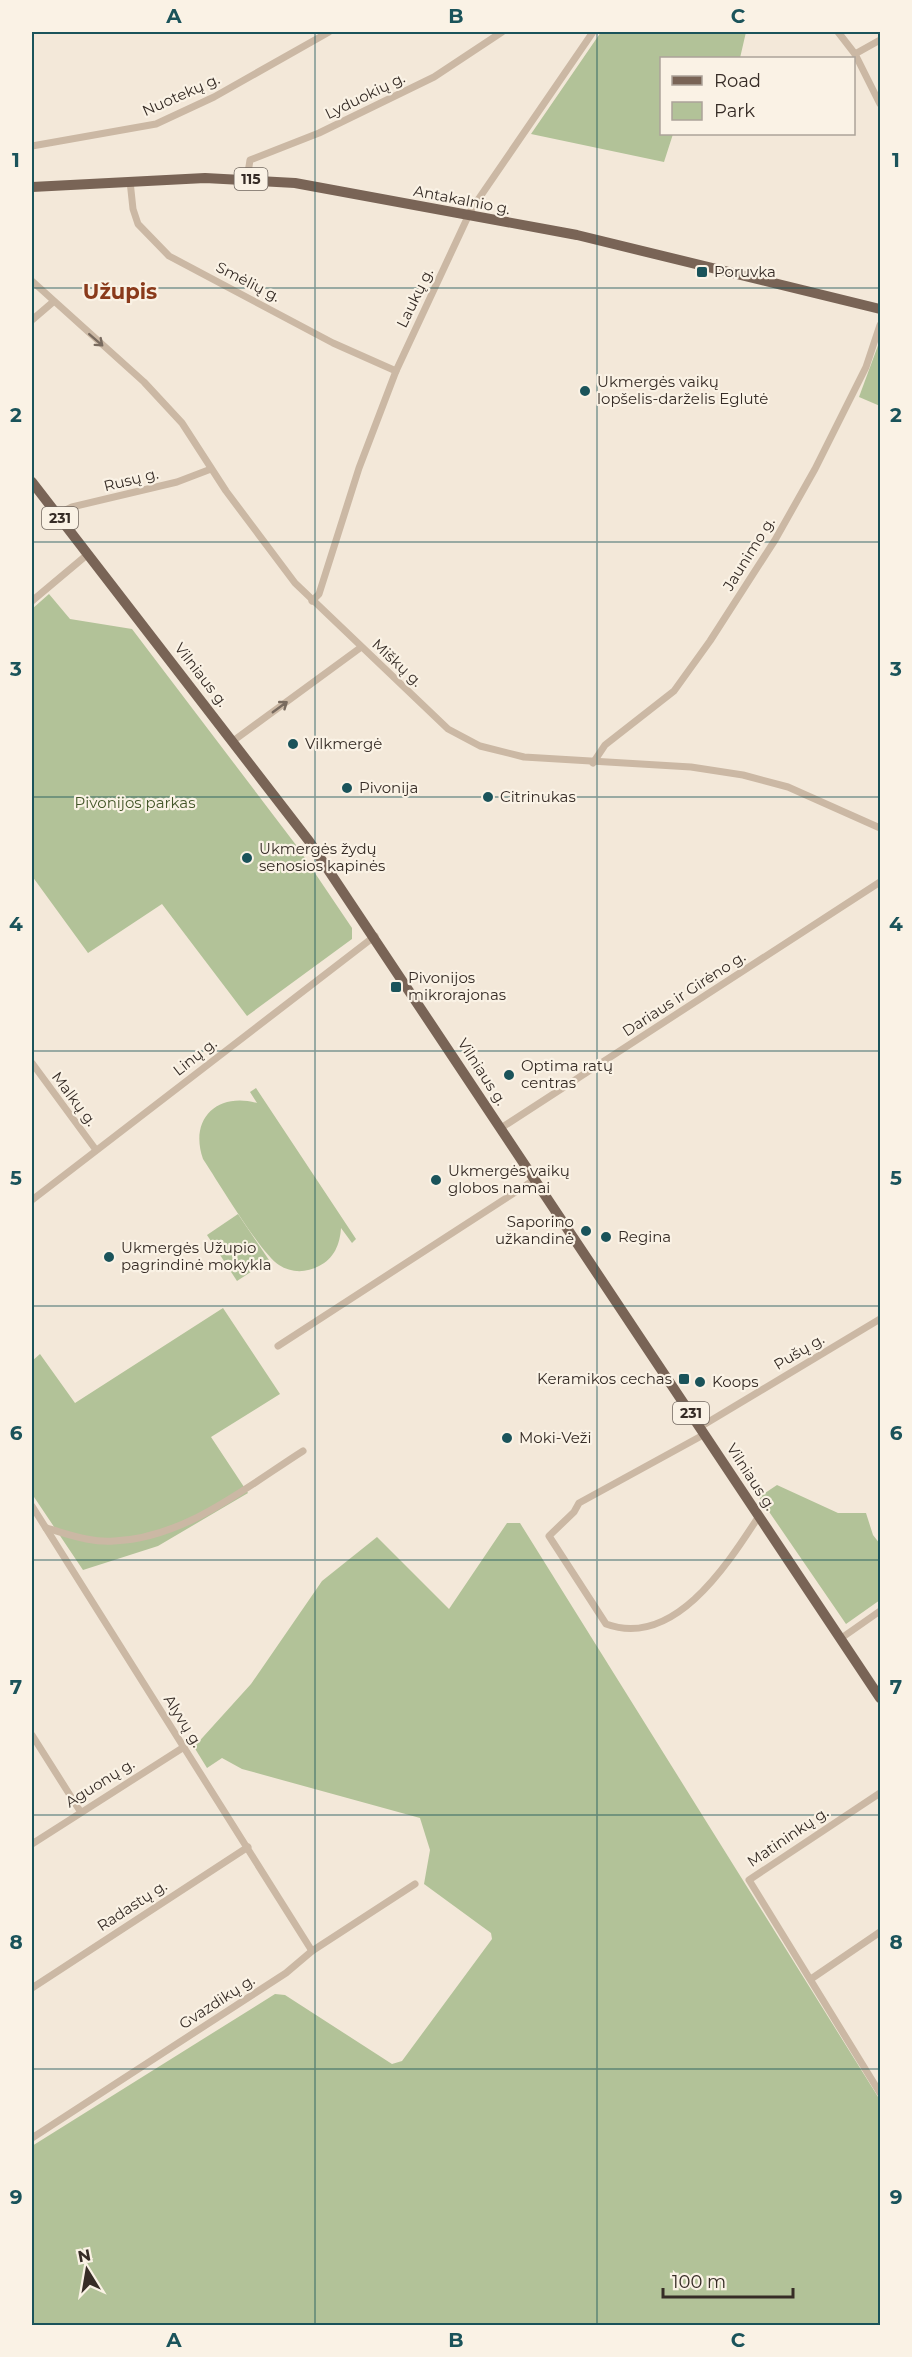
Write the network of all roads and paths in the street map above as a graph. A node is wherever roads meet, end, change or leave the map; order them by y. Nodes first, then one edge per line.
1 (329, 32) edge
2 (502, 32) edge
3 (838, 32) edge
4 (590, 33) edge
5 (880, 40) edge
6 (855, 54) junction
7 (880, 104) edge
8 (32, 146) edge
9 (247, 179) junction
10 (130, 181) junction
11 (32, 187) edge
12 (468, 217) junction
13 (32, 281) edge
14 (53, 302) junction
15 (880, 309) edge
16 (32, 320) edge
17 (880, 325) edge
18 (396, 371) junction
19 (211, 469) junction
20 (32, 482) edge
21 (57, 514) junction
22 (88, 554) junction
23 (32, 601) edge
24 (312, 601) junction
25 (360, 648) junction
26 (233, 741) junction
27 (593, 762) junction
28 (880, 828) edge
29 (880, 882) edge
30 (375, 936) junction
31 (32, 1063) edge
32 (501, 1128) junction
33 (96, 1150) junction
34 (534, 1180) junction
35 (32, 1200) edge
36 (880, 1319) edge
37 (278, 1346) dead end
38 (703, 1430) junction
39 (303, 1451) dead end
40 (32, 1506) edge
41 (759, 1516) junction
42 (46, 1528) junction
43 (880, 1611) edge
44 (840, 1640) junction
45 (880, 1698) edge
46 (32, 1735) edge
47 (184, 1748) junction
48 (880, 1793) edge
49 (80, 1811) junction
50 (32, 1844) edge
51 (248, 1847) junction
52 (415, 1884) dead end
53 (880, 1932) edge
54 (312, 1951) junction
55 (811, 1979) junction
56 (32, 1988) edge
57 (880, 2093) edge
58 (32, 2138) edge

1 - 8 street, Nuotekų g.
2 - 9 street, Lyduokių g.
3 - 6 street
4 - 12 street, Laukų g.
5 - 6 street
6 - 7 street
9 - 10 main road, Antakalnio g. / 115
9 - 12 main road, Antakalnio g. / 115
10 - 11 main road, Antakalnio g. / 115
10 - 18 street, Smėlių g.
12 - 15 main road, Antakalnio g. / 115
12 - 18 street, Laukų g.
13 - 14 street, Miškų g.
14 - 16 street
14 -> 19 street, Miškų g.
17 - 27 street, Jaunimo g.
18 - 24 street, Laukų g.
19 - 21 street, Rusų g.
19 - 24 street, Miškų g.
20 - 21 main road, Vilniaus g. / 231
21 - 22 main road, Vilniaus g. / 231
22 - 23 street
22 - 26 main road, Vilniaus g. / 231
24 - 25 street, Miškų g.
26 -> 25 street
25 - 27 street, Miškų g.
26 - 30 main road, Vilniaus g. / 231
27 - 28 street, Miškų g.
29 - 32 street, Dariaus ir Girėno g.
30 - 32 main road, Vilniaus g. / 231
30 - 33 street, Linų g.
31 - 33 street, Malkų g.
32 - 34 main road, Vilniaus g. / 231
33 - 35 street, Linų g.
34 - 37 street
34 - 38 main road, Vilniaus g. / 231
36 - 38 street, Pušų g.
38 - 41 main road, Vilniaus g. / 231
38 - 41 street, Pušų g.
39 - 42 street
40 - 42 street, Alyvų g.
41 - 44 main road, Vilniaus g. / 231
42 - 47 street, Alyvų g.
43 - 44 street
44 - 45 main road, Vilniaus g. / 231
46 - 49 street
47 - 49 street, Aguonų g.
47 - 51 street, Alyvų g.
48 - 55 street, Matininkų g.
49 - 50 street, Aguonų g.
51 - 54 street, Alyvų g.
51 - 56 street, Radastų g.
52 - 54 street, Gvazdikų g.
53 - 55 street
54 - 58 street, Gvazdikų g.
55 - 57 street, Matininkų g.

